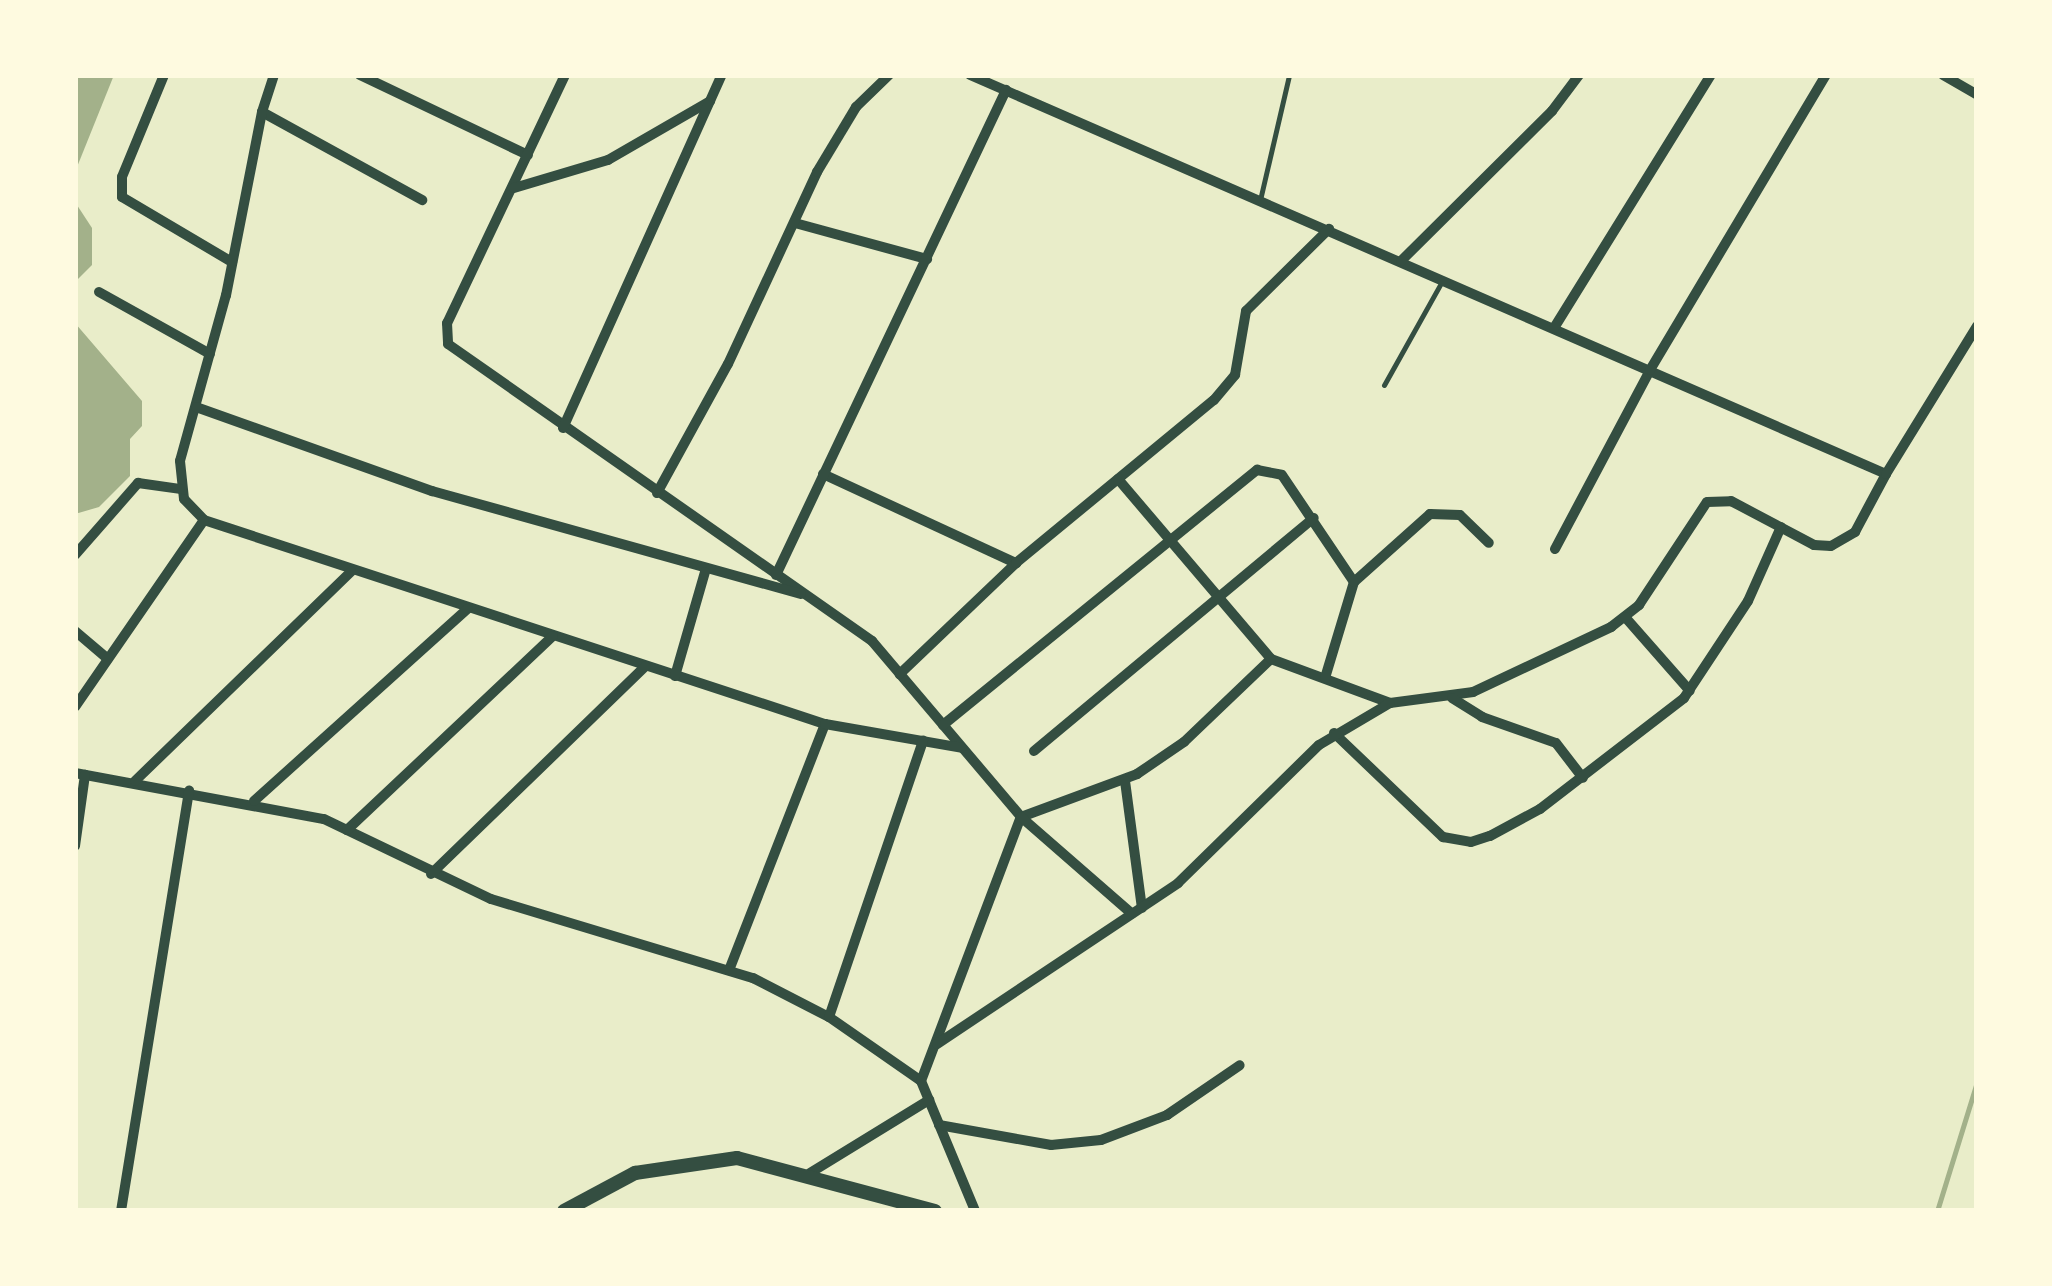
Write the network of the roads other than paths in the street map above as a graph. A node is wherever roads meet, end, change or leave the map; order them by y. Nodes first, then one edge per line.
1 (164, 75) edge
2 (274, 75) edge
3 (360, 75) edge
4 (565, 75) edge
5 (722, 75) edge
6 (890, 75) edge
7 (970, 75) edge
8 (1289, 75) edge
9 (1579, 75) edge
10 (1711, 75) edge
11 (1826, 75) edge
12 (1943, 75) edge
13 (1006, 90) junction
14 (1977, 95) edge
15 (710, 101) junction
16 (262, 112) junction
17 (528, 155) junction
18 (514, 188) junction
19 (422, 200) dead end
20 (1260, 200) junction
21 (795, 223) junction
22 (1329, 229) junction
23 (927, 259) junction
24 (1402, 261) junction
25 (232, 262) junction
26 (1443, 279) junction
27 (99, 292) dead end
28 (1977, 326) edge
29 (1554, 328) junction
30 (210, 354) junction
31 (1650, 370) junction
32 (1384, 385) dead end
33 (196, 407) junction
34 (563, 428) junction
35 (824, 474) junction
36 (1886, 474) junction
37 (1118, 479) junction
38 (180, 489) junction
39 (656, 493) junction
40 (1314, 518) junction
41 (204, 520) junction
42 (1781, 528) junction
43 (1167, 537) junction
44 (1490, 543) dead end
45 (1555, 549) dead end
46 (75, 555) edge
47 (1016, 563) junction
48 (351, 572) junction
49 (704, 572) junction
50 (776, 574) junction
51 (1354, 582) junction
52 (1216, 594) junction
53 (806, 596) junction
54 (467, 609) junction
55 (1625, 616) junction
56 (75, 630) edge
57 (553, 636) junction
58 (1271, 658) junction
59 (108, 659) junction
60 (646, 666) junction
61 (900, 674) junction
62 (675, 676) junction
63 (1325, 678) junction
64 (1690, 692) junction
65 (1452, 698) junction
66 (1390, 703) junction
67 (75, 707) edge
68 (825, 724) junction
69 (943, 725) junction
70 (1334, 733) junction
71 (924, 741) junction
72 (962, 748) junction
73 (1034, 751) dead end
74 (79, 771) edge
75 (1583, 778) junction
76 (135, 781) junction
77 (1125, 781) junction
78 (189, 790) junction
79 (254, 801) junction
80 (1020, 817) junction
81 (347, 830) junction
82 (75, 846) edge
83 (431, 874) junction
84 (1137, 911) junction
85 (730, 968) junction
86 (829, 1016) junction
87 (936, 1044) junction
88 (1240, 1064) dead end
89 (921, 1082) junction
90 (929, 1100) junction
91 (940, 1125) junction
92 (810, 1173) junction
93 (121, 1211) edge
94 (564, 1211) edge
95 (935, 1211) edge
96 (975, 1211) edge

1 - 25 street
2 - 16 street
3 - 17 street
4 - 17 street
5 - 15 street
6 - 21 street
7 - 13 street
8 - 20 lane
9 - 24 street
10 - 29 street
11 - 31 street
12 - 14 street
13 - 20 street
13 - 23 street
15 - 18 street
15 - 34 street
16 - 19 street
16 - 25 street
17 - 18 street
18 - 34 street
20 - 22 street
21 - 23 street
21 - 39 street
22 - 24 street
22 - 37 street
23 - 35 street
24 - 26 street
25 - 30 street
26 - 29 street
26 - 32 lane
27 - 30 street
28 - 36 street
29 - 31 street
30 - 33 street
31 - 36 street
31 - 45 street
33 - 38 street
33 - 49 street
34 - 39 street
35 - 47 street
35 - 50 street
36 - 42 street
37 - 43 street
37 - 47 street
38 - 41 street
38 - 46 street
39 - 50 street
40 - 43 street
40 - 51 street
40 - 52 street
41 - 48 street
41 - 59 street
42 - 55 street
42 - 64 street
43 - 52 street
43 - 69 street
44 - 51 street
47 - 61 street
48 - 54 street
48 - 76 street
49 - 53 street
49 - 62 street
50 - 53 street
51 - 63 street
52 - 58 street
52 - 73 street
53 - 61 street
54 - 57 street
54 - 79 street
55 - 64 street
55 - 65 street
56 - 59 street
57 - 60 street
57 - 81 street
58 - 63 street
58 - 77 street
59 - 67 street
60 - 62 street
60 - 83 street
61 - 69 street
62 - 68 street
63 - 66 street
64 - 75 street
65 - 66 street
65 - 75 street
66 - 70 street
68 - 71 street
68 - 85 street
69 - 72 street
70 - 75 street
70 - 84 street
71 - 72 street
71 - 86 street
72 - 80 street
74 - 76 street
74 - 82 street
76 - 78 street
77 - 80 street
77 - 84 street
78 - 79 street
78 - 93 street
79 - 81 street
80 - 84 street
80 - 87 street
81 - 83 street
83 - 85 street
84 - 87 street
85 - 86 street
86 - 89 street
87 - 89 street
88 - 91 street
89 - 90 street
90 - 91 street
90 - 92 street
91 - 96 street
92 - 94 street
92 - 95 street

